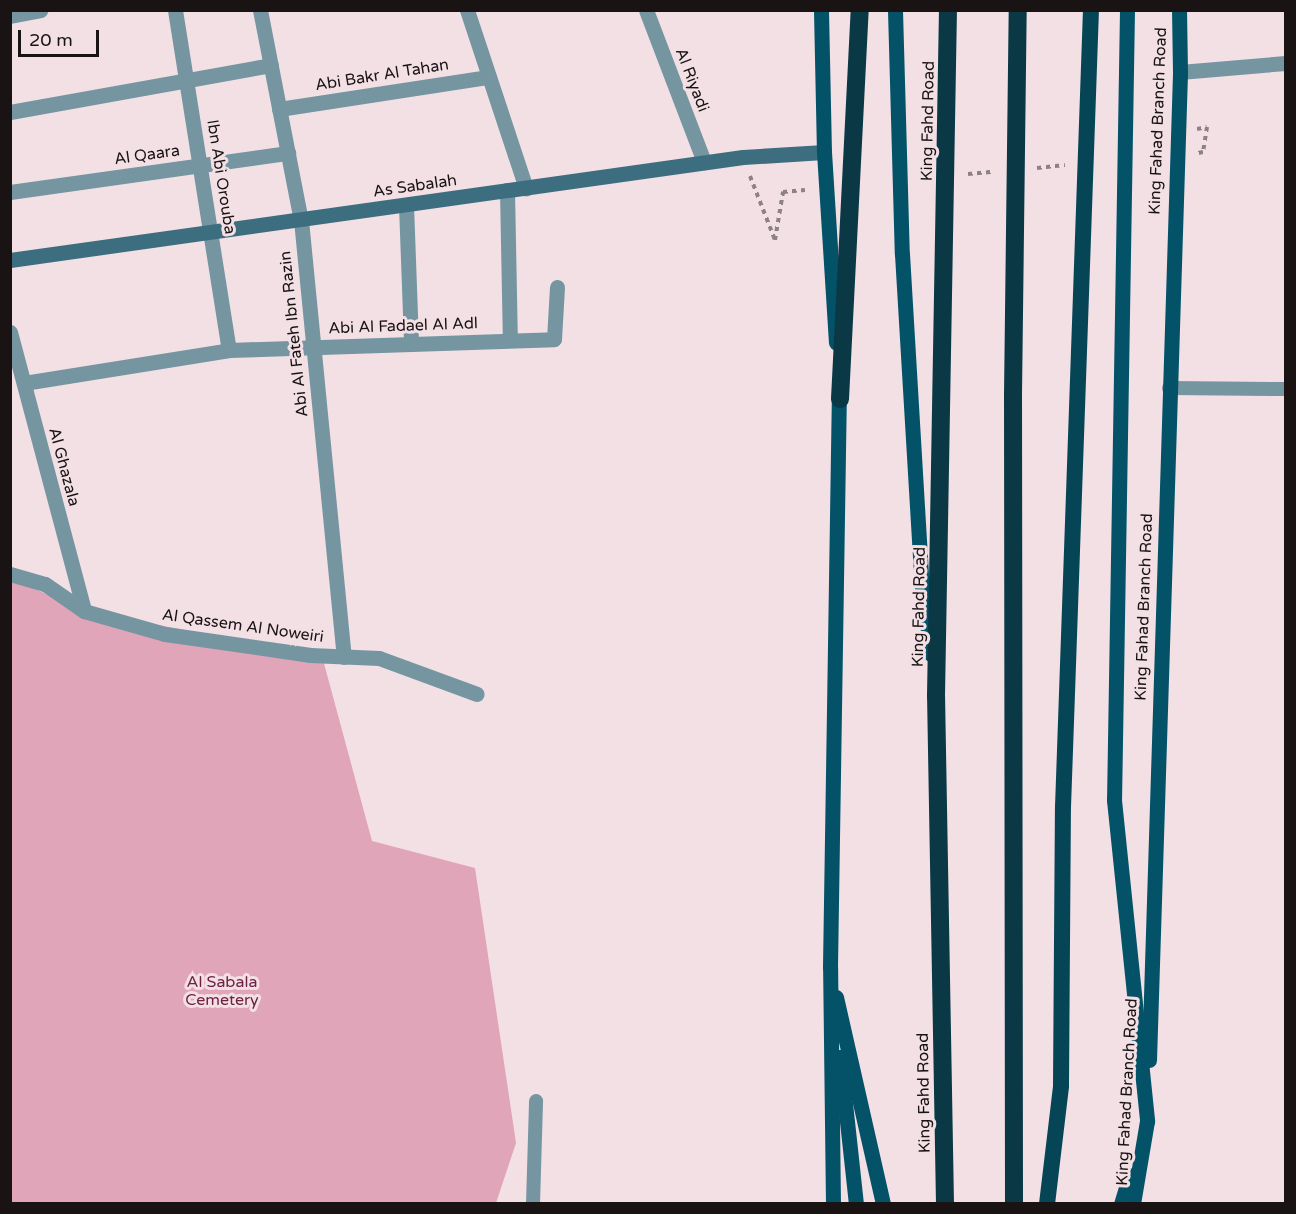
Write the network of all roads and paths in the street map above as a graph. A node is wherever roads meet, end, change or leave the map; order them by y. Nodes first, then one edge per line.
1 (40, 10) edge
2 (175, 10) edge
3 (260, 10) edge
4 (467, 10) edge
5 (646, 10) edge
6 (821, 10) edge
7 (860, 10) edge
8 (894, 10) edge
9 (948, 10) edge
10 (1018, 10) edge
11 (1091, 10) edge
12 (1127, 10) edge
13 (1179, 10) edge
14 (10, 16) edge
15 (1286, 63) edge
16 (271, 65) junction
17 (1180, 72) junction
18 (489, 77) junction
19 (187, 80) junction
20 (279, 109) junction
21 (10, 112) edge
22 (824, 152) junction
23 (288, 153) junction
24 (743, 157) junction
25 (704, 162) junction
26 (201, 165) junction
27 (526, 188) junction
28 (507, 190) junction
29 (10, 192) edge
30 (783, 192) dead end
31 (406, 205) junction
32 (302, 220) junction
33 (212, 233) junction
34 (10, 260) edge
35 (557, 287) dead end
36 (10, 332) edge
37 (510, 340) junction
38 (411, 344) junction
39 (314, 347) junction
40 (229, 350) junction
41 (24, 383) junction
42 (1169, 388) junction
43 (1286, 388) edge
44 (840, 399) junction
45 (10, 574) edge
46 (84, 611) junction
47 (344, 657) junction
48 (477, 694) dead end
49 (936, 696) junction
50 (830, 968) junction
51 (536, 1101) dead end
52 (1147, 1121) junction
53 (831, 1202) edge
54 (533, 1203) edge
55 (855, 1203) edge
56 (883, 1203) edge
57 (945, 1203) edge
58 (1014, 1203) edge
59 (1047, 1203) edge
60 (1121, 1203) edge
61 (1133, 1203) edge
62 (1139, 1203) edge

1 - 14 street
2 - 19 street, Ibn Abi Orouba
3 - 16 street, Abi Al Fateh Ibn Razin
4 - 18 street
5 - 25 street, Al Riyadi
6 - 22 main road
7 - 44 highway
8 - 49 main road
9 - 49 highway, King Fahd Road
10 - 58 highway
11 - 59 highway
12 - 52 main road
13 - 17 main road, King Fahad Branch Road
15 - 17 street
16 - 19 street
16 - 20 street, Abi Al Fateh Ibn Razin
17 - 42 main road, King Fahad Branch Road
18 - 20 street, Abi Bakr Al Tahan
18 - 27 street
19 - 21 street
19 - 26 street, Ibn Abi Orouba
20 - 23 street, Abi Al Fateh Ibn Razin
22 - 24 main road, As Sabalah
22 - 44 main road
23 - 26 street, Al Qaara
23 - 32 street, Abi Al Fateh Ibn Razin
24 - 25 main road, As Sabalah
24 - 30 path
25 - 27 main road, As Sabalah
26 - 29 street, Al Qaara
26 - 33 street, Ibn Abi Orouba
27 - 28 main road, As Sabalah
28 - 31 main road, As Sabalah
28 - 37 street
31 - 32 main road, As Sabalah
31 - 38 street
32 - 33 main road, As Sabalah
32 - 39 street, Abi Al Fateh Ibn Razin
33 - 34 main road, As Sabalah
33 - 40 street, Ibn Abi Orouba
35 - 37 street, Abi Al Fadael Al Adl
36 - 41 street, Al Ghazala
37 - 38 street, Abi Al Fadael Al Adl
38 - 39 street, Abi Al Fadael Al Adl
39 - 40 street, Abi Al Fadael Al Adl
39 - 47 street, Abi Al Fateh Ibn Razin
40 - 41 street, Abi Al Fadael Al Adl
41 - 46 street, Al Ghazala
42 - 43 lane
42 - 52 main road, King Fahad Branch Road
44 - 50 main road
45 - 46 street, Al Qassem Al Noweiri
46 - 47 street, Al Qassem Al Noweiri
47 - 48 street, Al Qassem Al Noweiri
49 - 57 highway, King Fahd Road
50 - 53 main road
50 - 55 main road
50 - 56 main road
51 - 54 lane
52 - 60 main road
52 - 61 main road
52 - 62 main road, King Fahad Branch Road

